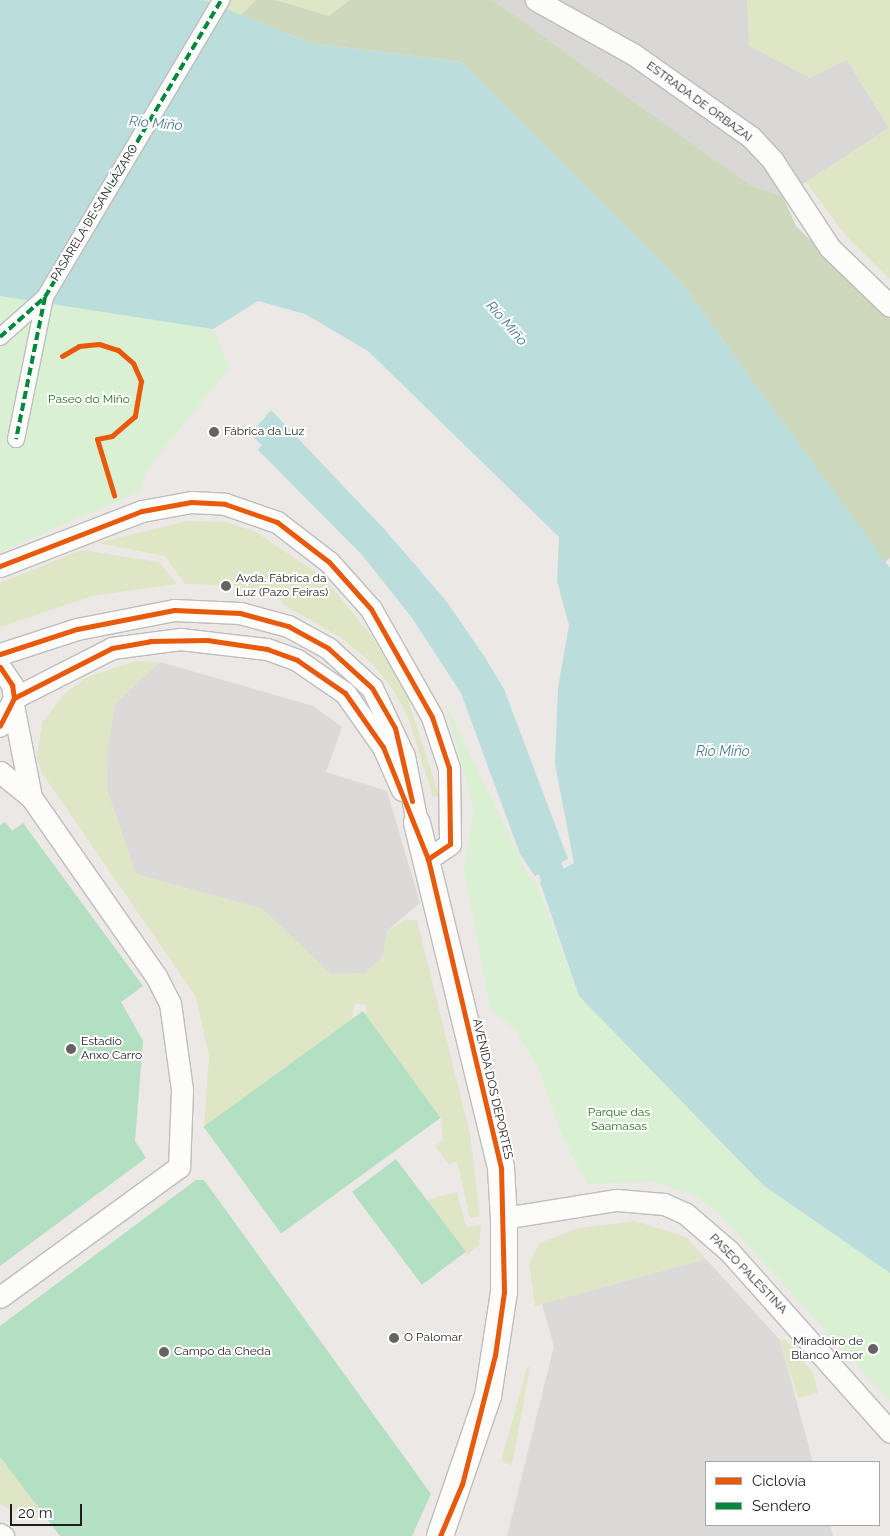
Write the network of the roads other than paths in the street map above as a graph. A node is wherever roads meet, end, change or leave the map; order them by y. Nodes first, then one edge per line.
1 (221, 0) edge
2 (536, 0) edge
3 (45, 297) junction
4 (890, 306) edge
5 (0, 337) edge
6 (16, 439) dead end
7 (0, 566) edge
8 (0, 654) edge
9 (0, 667) edge
10 (13, 702) junction
11 (0, 726) edge
12 (0, 772) edge
13 (32, 797) junction
14 (417, 823) junction
15 (428, 859) junction
16 (504, 1218) junction
17 (0, 1297) edge
18 (890, 1432) edge
19 (440, 1536) edge

1 - 3 street, PASARELA DE SAN LÁZARO
2 - 4 street, ESTRADA DE ORBAZAI
3 - 5 street, PASARELA DE SAN LÁZARO
3 - 6 street, PASARELA DE SAN LÁZARO
7 - 15 street
8 - 14 street, AVENIDA DOS DEPORTES
9 - 10 street
10 - 11 street
10 - 13 street
10 - 14 street, AVENIDA DOS DEPORTES
12 - 13 street
13 - 17 street
14 - 15 street, AVENIDA DOS DEPORTES
15 - 16 street, AVENIDA DOS DEPORTES
16 - 18 street, PASEO PALESTINA
16 - 19 street, AVENIDA DOS DEPORTES

